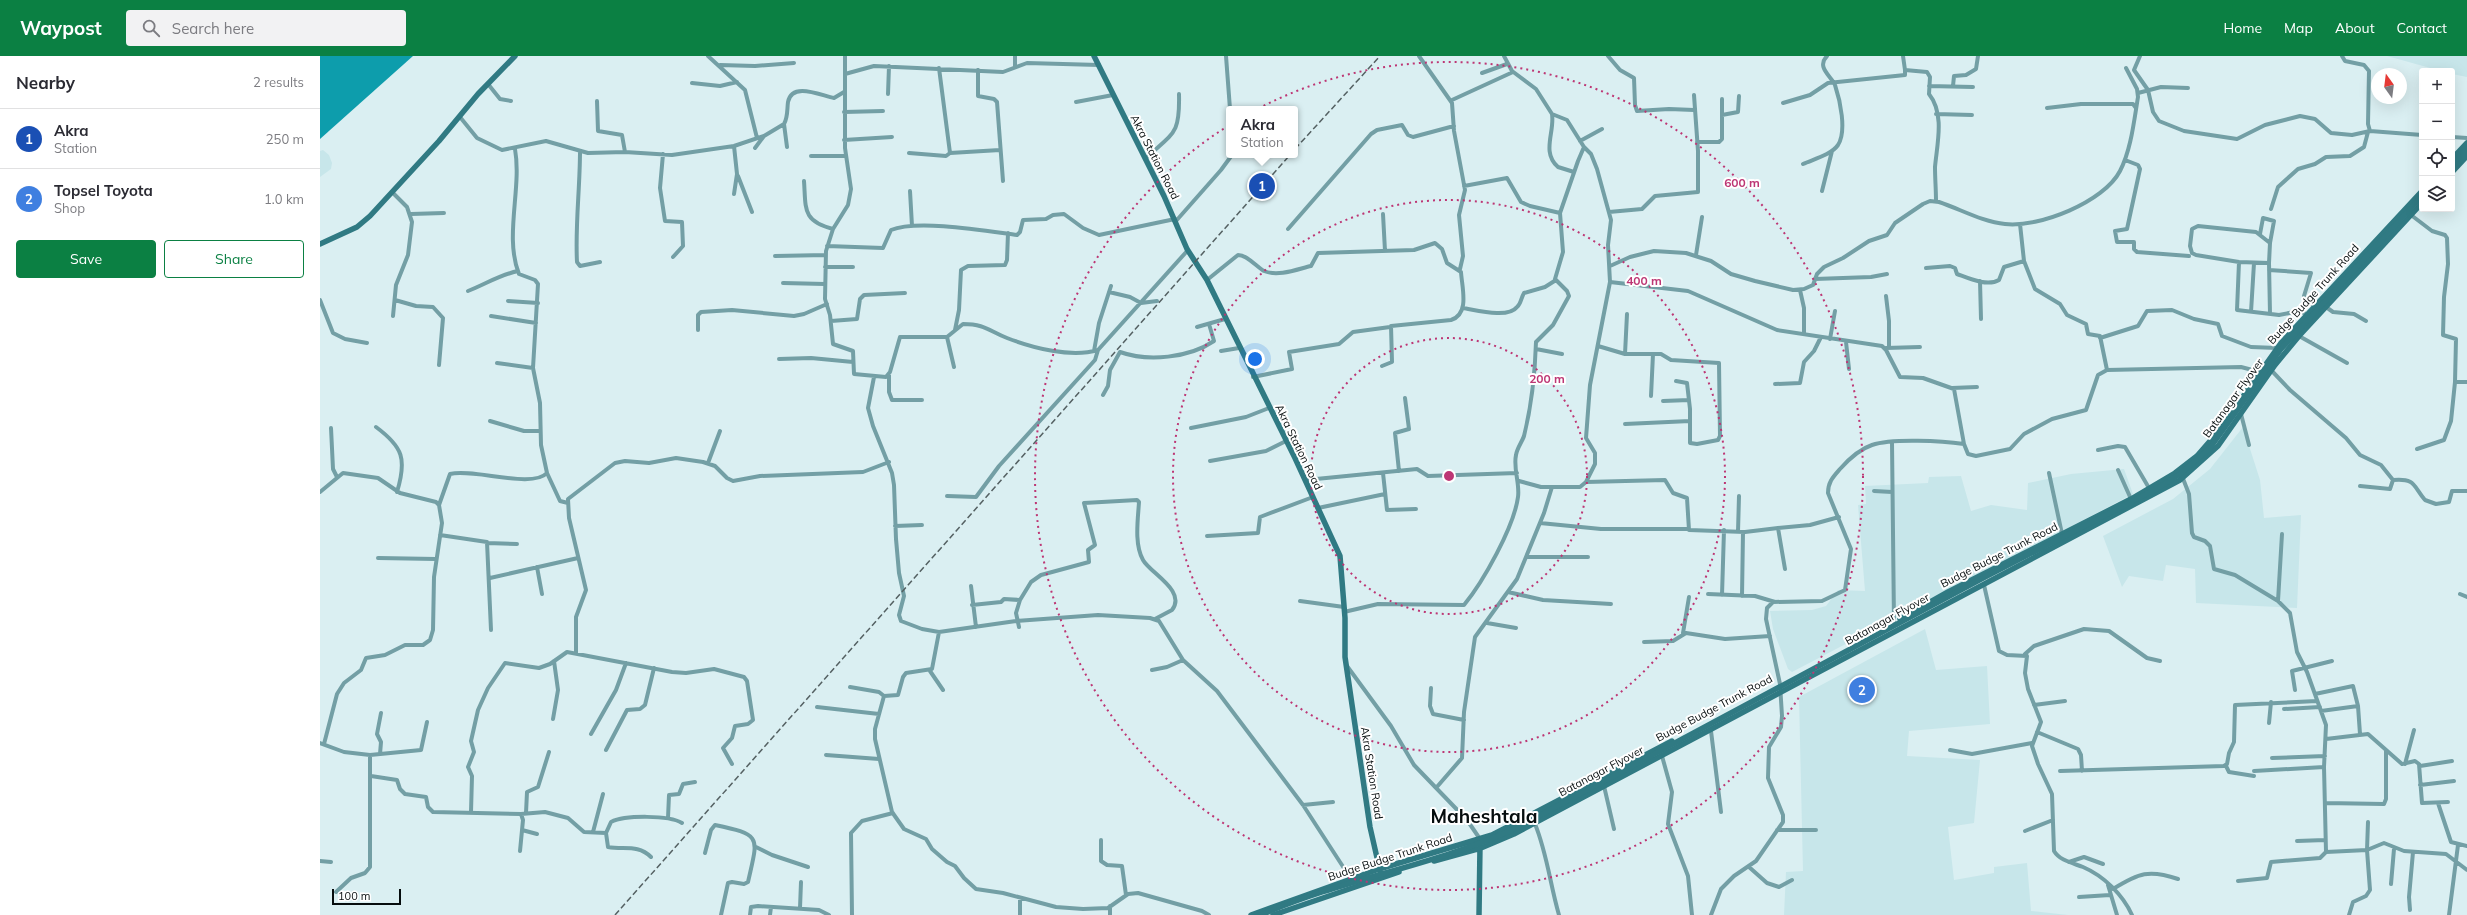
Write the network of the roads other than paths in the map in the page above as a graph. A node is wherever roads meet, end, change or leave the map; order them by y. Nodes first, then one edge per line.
1 (515, 56) edge
2 (708, 56) edge
3 (845, 56) edge
4 (1015, 56) edge
5 (1094, 56) edge
6 (1226, 56) edge
7 (1420, 56) edge
8 (1504, 56) edge
9 (1608, 56) edge
10 (1826, 56) edge
11 (1903, 56) edge
12 (1978, 56) edge
13 (2140, 56) edge
14 (2342, 56) edge
15 (794, 63) dead end
16 (1507, 64) junction
17 (719, 65) junction
18 (1098, 65) junction
19 (889, 66) junction
20 (1015, 67) junction
21 (939, 68) junction
22 (2126, 68) dead end
23 (978, 70) junction
24 (1905, 70) junction
25 (1513, 72) junction
26 (1482, 73) dead end
27 (845, 74) junction
28 (737, 82) junction
29 (692, 83) dead end
30 (1834, 83) junction
31 (488, 84) junction
32 (1929, 86) junction
33 (1953, 86) junction
34 (1972, 87) dead end
35 (2188, 88) dead end
36 (2148, 90) junction
37 (844, 92) junction
38 (2138, 93) junction
39 (888, 94) dead end
40 (1180, 94) dead end
41 (1113, 95) junction
42 (1694, 95) dead end
43 (1740, 96) dead end
44 (1722, 99) dead end
45 (1452, 100) junction
46 (511, 101) dead end
47 (597, 101) dead end
48 (1076, 102) dead end
49 (1783, 103) dead end
50 (1230, 106) edge
51 (2047, 108) dead end
52 (2136, 108) junction
53 (1694, 110) junction
54 (883, 111) dead end
55 (844, 112) junction
56 (1552, 114) junction
57 (1936, 114) junction
58 (1722, 115) junction
59 (1972, 115) dead end
60 (460, 117) junction
61 (784, 124) junction
62 (1454, 126) junction
63 (1602, 129) dead end
64 (2369, 131) junction
65 (2419, 135) edge
66 (764, 136) junction
67 (892, 137) dead end
68 (2455, 137) edge
69 (757, 138) junction
70 (2467, 138) edge
71 (844, 140) junction
72 (1580, 140) junction
73 (1697, 142) junction
74 (2467, 143) edge
75 (734, 146) junction
76 (787, 147) dead end
77 (754, 148) dead end
78 (1584, 148) junction
79 (2467, 148) edge
80 (515, 149) junction
81 (1000, 150) junction
82 (580, 151) junction
83 (1832, 151) junction
84 (625, 152) junction
85 (909, 153) dead end
86 (950, 153) junction
87 (663, 154) junction
88 (811, 156) dead end
89 (846, 156) junction
90 (2455, 156) edge
91 (2467, 156) edge
92 (1230, 158) edge
93 (1145, 159) junction
94 (2124, 160) junction
95 (2455, 161) edge
96 (1803, 164) dead end
97 (2455, 169) edge
98 (1574, 172) junction
99 (737, 174) junction
100 (804, 181) dead end
101 (1003, 181) dead end
102 (1464, 186) junction
103 (910, 191) dead end
104 (1822, 191) dead end
105 (392, 192) junction
106 (734, 194) dead end
107 (2419, 194) edge
108 (2419, 199) edge
109 (1936, 201) junction
110 (2419, 206) edge
111 (2271, 209) dead end
112 (752, 212) dead end
113 (1609, 212) junction
114 (1560, 213) junction
115 (410, 214) junction
116 (444, 214) dead end
117 (1383, 214) dead end
118 (2411, 215) junction
119 (1702, 217) dead end
120 (1175, 220) junction
121 (2020, 224) junction
122 (912, 226) junction
123 (1288, 228) dead end
124 (833, 229) junction
125 (1008, 233) junction
126 (2260, 234) junction
127 (2270, 243) junction
128 (320, 244) edge
129 (827, 246) junction
130 (1188, 250) junction
131 (1385, 251) junction
132 (826, 255) junction
133 (1696, 255) junction
134 (775, 256) dead end
135 (2189, 256) dead end
136 (673, 257) dead end
137 (2024, 261) junction
138 (600, 262) dead end
139 (2239, 262) junction
140 (2254, 263) junction
141 (2269, 263) junction
142 (1610, 266) junction
143 (825, 267) junction
144 (853, 267) dead end
145 (1926, 268) dead end
146 (1460, 269) junction
147 (2269, 270) junction
148 (518, 271) junction
149 (1887, 274) dead end
150 (1815, 279) junction
151 (1207, 280) junction
152 (1556, 280) junction
153 (1980, 281) junction
154 (1610, 282) junction
155 (783, 283) dead end
156 (825, 284) junction
157 (1111, 286) dead end
158 (1800, 290) junction
159 (468, 291) dead end
160 (1109, 292) junction
161 (905, 293) dead end
162 (1886, 296) dead end
163 (320, 300) edge
164 (395, 300) junction
165 (508, 301) dead end
166 (1157, 301) dead end
167 (2308, 302) junction
168 (538, 303) junction
169 (1141, 303) junction
170 (827, 304) junction
171 (2314, 305) junction
172 (2326, 307) junction
173 (1463, 308) junction
174 (1835, 311) dead end
175 (2251, 312) junction
176 (2305, 313) junction
177 (1627, 314) dead end
178 (2270, 314) junction
179 (393, 316) dead end
180 (491, 316) dead end
181 (1225, 319) junction
182 (1981, 319) dead end
183 (831, 321) junction
184 (2366, 321) dead end
185 (536, 323) junction
186 (1209, 324) junction
187 (1197, 327) dead end
188 (1390, 327) junction
189 (698, 330) dead end
190 (955, 330) junction
191 (1804, 334) junction
192 (2299, 336) junction
193 (947, 337) junction
194 (1821, 337) junction
195 (2100, 338) junction
196 (1830, 339) junction
197 (1846, 342) junction
198 (366, 343) dead end
199 (1598, 346) junction
200 (1920, 347) dead end
201 (1239, 348) junction
202 (1886, 348) junction
203 (2277, 348) junction
204 (1536, 349) junction
205 (1096, 351) junction
206 (1221, 352) dead end
207 (1562, 354) dead end
208 (1625, 354) junction
209 (1652, 354) junction
210 (779, 359) dead end
211 (853, 362) junction
212 (2347, 362) dead end
213 (497, 363) dead end
214 (439, 365) dead end
215 (1382, 366) dead end
216 (954, 367) dead end
217 (533, 368) junction
218 (1849, 369) dead end
219 (2107, 370) junction
220 (2271, 370) junction
221 (2260, 372) junction
222 (889, 375) junction
223 (874, 377) junction
224 (1253, 377) junction
225 (1676, 381) dead end
226 (2455, 382) junction
227 (2467, 382) edge
228 (1775, 384) dead end
229 (1977, 387) dead end
230 (1952, 388) junction
231 (1103, 395) dead end
232 (1651, 396) dead end
233 (1405, 398) dead end
234 (922, 400) dead end
235 (1689, 400) junction
236 (1663, 401) dead end
237 (1269, 408) junction
238 (2241, 414) junction
239 (490, 421) dead end
240 (1690, 421) junction
241 (1624, 424) dead end
242 (376, 427) dead end
243 (331, 428) dead end
244 (1191, 428) dead end
245 (540, 431) junction
246 (720, 431) dead end
247 (1286, 441) junction
248 (1892, 442) junction
249 (1964, 444) junction
250 (2249, 445) dead end
251 (2417, 449) dead end
252 (2098, 450) dead end
253 (1210, 461) dead end
254 (889, 462) junction
255 (708, 463) junction
256 (2118, 470) dead end
257 (2180, 470) junction
258 (1399, 471) junction
259 (547, 473) junction
260 (1383, 473) junction
261 (1517, 473) junction
262 (2049, 473) dead end
263 (337, 477) junction
264 (2182, 478) junction
265 (1306, 480) junction
266 (2394, 480) junction
267 (1519, 481) junction
268 (1586, 482) junction
269 (2360, 486) dead end
270 (1552, 487) junction
271 (2149, 488) junction
272 (1874, 491) dead end
273 (2467, 491) edge
274 (320, 492) edge
275 (397, 492) junction
276 (1892, 492) junction
277 (1386, 494) junction
278 (947, 496) dead end
279 (1739, 496) dead end
280 (1314, 497) junction
281 (2131, 499) junction
282 (568, 503) junction
283 (439, 505) junction
284 (1318, 508) junction
285 (1416, 509) dead end
286 (1839, 517) junction
287 (1540, 523) junction
288 (922, 525) dead end
289 (895, 526) junction
290 (1778, 528) junction
291 (1688, 529) junction
292 (1724, 530) junction
293 (1741, 532) junction
294 (2062, 534) junction
295 (2282, 534) dead end
296 (440, 535) junction
297 (1206, 536) dead end
298 (487, 543) junction
299 (517, 544) dead end
300 (1527, 557) junction
301 (1588, 557) dead end
302 (378, 558) dead end
303 (578, 558) junction
304 (436, 559) junction
305 (537, 567) junction
306 (1785, 569) dead end
307 (490, 578) junction
308 (1984, 585) junction
309 (971, 586) dead end
310 (1508, 592) junction
311 (542, 594) dead end
312 (1708, 594) dead end
313 (2460, 594) dead end
314 (1722, 595) junction
315 (1742, 596) junction
316 (1689, 597) dead end
317 (2467, 597) edge
318 (1020, 600) junction
319 (1300, 600) dead end
320 (2278, 601) junction
321 (1775, 602) junction
322 (1611, 604) dead end
323 (972, 606) junction
324 (1344, 610) junction
325 (1155, 619) junction
326 (1016, 621) junction
327 (1487, 623) junction
328 (1894, 623) junction
329 (976, 627) junction
330 (1019, 627) dead end
331 (1516, 628) dead end
332 (491, 630) dead end
333 (939, 632) junction
334 (1683, 633) junction
335 (1770, 636) junction
336 (1644, 642) dead end
337 (576, 653) junction
338 (2025, 654) junction
339 (1183, 660) junction
340 (554, 661) junction
341 (2160, 661) dead end
342 (2332, 661) dead end
343 (626, 663) junction
344 (1346, 664) junction
345 (654, 668) junction
346 (2305, 668) junction
347 (1152, 670) dead end
348 (930, 671) junction
349 (1780, 684) junction
350 (850, 687) dead end
351 (1431, 688) dead end
352 (943, 690) dead end
353 (2295, 690) dead end
354 (1781, 693) junction
355 (2315, 694) junction
356 (884, 696) junction
357 (2065, 701) dead end
358 (2317, 701) junction
359 (2271, 702) junction
360 (2034, 705) junction
361 (2358, 706) junction
362 (817, 707) dead end
363 (2284, 709) dead end
364 (2320, 709) junction
365 (381, 713) dead end
366 (879, 714) junction
367 (553, 720) dead end
368 (1464, 720) junction
369 (427, 722) dead end
370 (2269, 722) dead end
371 (2414, 730) dead end
372 (1711, 731) junction
373 (2037, 732) junction
374 (591, 734) dead end
375 (2360, 734) junction
376 (2326, 739) junction
377 (2032, 743) junction
378 (322, 744) edge
379 (606, 750) dead end
380 (1950, 750) dead end
381 (2386, 751) junction
382 (549, 752) dead end
383 (380, 754) junction
384 (826, 754) dead end
385 (370, 755) junction
386 (1662, 756) junction
387 (2325, 756) junction
388 (2272, 758) dead end
389 (879, 759) junction
390 (2452, 761) dead end
391 (732, 764) dead end
392 (2405, 764) junction
393 (2226, 766) junction
394 (2420, 766) junction
395 (2324, 767) junction
396 (2060, 771) dead end
397 (2082, 771) junction
398 (371, 776) junction
399 (2454, 781) dead end
400 (695, 782) dead end
401 (2420, 785) junction
402 (1604, 786) junction
403 (1436, 788) junction
404 (603, 794) dead end
405 (1333, 802) dead end
406 (2448, 802) dead end
407 (2325, 803) junction
408 (2438, 803) junction
409 (1303, 805) junction
410 (471, 812) junction
411 (1721, 812) dead end
412 (526, 813) junction
413 (893, 813) junction
414 (521, 814) junction
415 (668, 818) junction
416 (2053, 820) junction
417 (2368, 822) dead end
418 (682, 824) dead end
419 (1535, 824) junction
420 (1614, 829) dead end
421 (522, 830) junction
422 (1777, 830) junction
423 (1816, 830) dead end
424 (2025, 831) dead end
425 (593, 832) junction
426 (606, 833) junction
427 (537, 834) dead end
428 (1480, 839) junction
429 (1101, 840) dead end
430 (2325, 840) junction
431 (2297, 841) dead end
432 (2458, 845) junction
433 (2467, 846) edge
434 (756, 847) junction
435 (1481, 848) junction
436 (2394, 849) junction
437 (2367, 850) junction
438 (520, 851) dead end
439 (2326, 852) junction
440 (2412, 852) junction
441 (705, 853) dead end
442 (651, 857) dead end
443 (320, 861) edge
444 (2456, 861) junction
445 (331, 862) dead end
446 (2070, 862) junction
447 (2103, 864) dead end
448 (808, 867) dead end
449 (1749, 867) junction
450 (1379, 869) junction
451 (2467, 870) edge
452 (1358, 876) junction
453 (1352, 878) junction
454 (1382, 878) junction
455 (2178, 879) dead end
456 (1792, 880) dead end
457 (2238, 881) dead end
458 (801, 882) dead end
459 (2108, 884) junction
460 (2391, 884) dead end
461 (1361, 885) junction
462 (2114, 889) junction
463 (336, 892) dead end
464 (1126, 895) junction
465 (2110, 895) junction
466 (2079, 897) dead end
467 (1020, 898) junction
468 (1110, 906) junction
469 (771, 907) junction
470 (800, 908) junction
471 (2410, 910) dead end
472 (721, 915) edge
473 (750, 915) edge
474 (770, 915) edge
475 (829, 915) edge
476 (852, 915) edge
477 (1020, 915) edge
478 (1110, 915) edge
479 (1209, 915) edge
480 (1251, 915) edge
481 (1261, 915) edge
482 (1273, 915) edge
483 (1479, 915) edge
484 (1559, 915) edge
485 (1692, 915) edge
486 (1711, 915) edge
487 (2117, 915) edge
488 (2132, 915) edge
489 (2350, 915) edge
490 (2449, 915) edge

1 - 31 street
2 - 17 street
3 - 27 street
4 - 20 street
5 - 18 street, Akra Station Road
6 - 50 street
7 - 45 street
8 - 16 street
9 - 53 street
10 - 30 street
11 - 24 street
12 - 33 street
13 - 36 street
14 - 64 street
15 - 17 street
16 - 25 street
16 - 26 street
17 - 28 street
18 - 20 street
18 - 41 street, Akra Station Road
19 - 21 street
19 - 27 street
19 - 39 street
20 - 23 street
21 - 23 street
21 - 86 street
22 - 38 street
23 - 81 street
24 - 30 street
24 - 32 street
25 - 45 street
25 - 56 street
27 - 37 street
28 - 29 street
28 - 69 street
30 - 49 street
30 - 83 street
31 - 46 street
31 - 60 street
32 - 33 street
32 - 57 street
33 - 34 street
35 - 36 street
36 - 38 street
36 - 64 street
37 - 55 street
37 - 61 street
38 - 52 street
40 - 93 street
41 - 48 street
41 - 93 street, Akra Station Road
42 - 53 street
43 - 58 street
44 - 58 street
45 - 62 street
47 - 84 street
51 - 52 street
52 - 94 street
53 - 73 street
54 - 55 street
55 - 71 street
56 - 72 street
56 - 98 street
57 - 59 street
57 - 109 street
58 - 73 street
60 - 80 street
60 - 105 street
61 - 66 street
61 - 76 street
62 - 102 street
62 - 123 street
63 - 72 street
64 - 65 street
64 - 111 street
66 - 69 street
66 - 77 street
67 - 71 street
68 - 70 street
69 - 75 street
71 - 89 street
72 - 78 street
73 - 113 street
74 - 90 street
75 - 87 street
75 - 99 street
78 - 98 street
78 - 113 street
79 - 95 street
80 - 82 street
80 - 148 street
81 - 86 street
81 - 101 street
82 - 84 street
82 - 138 street
83 - 96 street
83 - 104 street
84 - 87 street
85 - 86 street
87 - 136 street
88 - 89 street
89 - 124 street
91 - 97 street
92 - 120 street
93 - 120 street, Akra Station Road
94 - 121 street
94 - 135 street
98 - 114 street
99 - 106 street
99 - 112 street
100 - 124 street
102 - 114 street
102 - 146 street
103 - 122 street
105 - 115 street
105 - 128 street
107 - 171 street, Budge Budge Trunk Road
108 - 481 street, Batanagar Flyover, bridge
109 - 121 street
109 - 150 street
110 - 118 street, Budge Budge Trunk Road
113 - 142 street
114 - 152 street
115 - 116 street
115 - 164 street
117 - 131 street
118 - 172 street, Budge Budge Trunk Road
118 - 226 street
119 - 133 street
120 - 125 street
120 - 130 street, Akra Station Road
121 - 137 street
122 - 125 street
122 - 129 street
124 - 129 street
125 - 190 street
126 - 127 street
126 - 127 street
126 - 139 street
127 - 141 street
129 - 132 street
130 - 151 street, Akra Station Road
130 - 169 street
131 - 146 street
131 - 151 street
132 - 134 street
132 - 143 street
133 - 142 street
133 - 158 street
137 - 153 street
137 - 195 street
139 - 140 street
139 - 175 street
140 - 141 street
140 - 175 street
141 - 147 street
142 - 154 street
143 - 144 street
143 - 156 street
145 - 153 street
146 - 173 street
147 - 167 street
147 - 178 street
148 - 159 street
148 - 168 street
149 - 150 street
150 - 158 street
151 - 181 street, Akra Station Road
152 - 173 street
152 - 204 street
153 - 182 street
154 - 191 street
154 - 199 street
155 - 156 street
156 - 170 street
157 - 160 street
158 - 191 street
160 - 169 street
160 - 205 street
161 - 183 street
162 - 202 street
163 - 198 street
164 - 179 street
164 - 214 street
165 - 168 street
166 - 169 street
167 - 171 street
167 - 176 street
168 - 185 street
169 - 205 street
170 - 183 street
170 - 189 street
171 - 176 street, Budge Budge Trunk Road
172 - 184 street
172 - 192 street, Budge Budge Trunk Road
173 - 188 street
174 - 196 street
175 - 178 street
176 - 178 street
176 - 203 street, Budge Budge Trunk Road
177 - 208 street
180 - 185 street
181 - 186 street
181 - 201 street, Akra Station Road
183 - 211 street
185 - 217 street
186 - 187 street
186 - 231 street
188 - 215 street
188 - 224 street
190 - 193 street
190 - 205 street
191 - 194 street
192 - 212 street
192 - 220 street, Budge Budge Trunk Road
193 - 216 street
193 - 222 street
194 - 196 street
194 - 228 street
195 - 203 street
195 - 219 street
196 - 197 street
197 - 202 street
197 - 218 street
199 - 208 street
199 - 268 street
200 - 202 street
201 - 206 street
201 - 224 street, Akra Station Road
202 - 230 street
203 - 221 street, Budge Budge Trunk Road
204 - 207 street
204 - 261 street
205 - 278 street
208 - 209 street
209 - 232 street
209 - 240 street
210 - 211 street
211 - 223 street
213 - 217 street
217 - 245 street
219 - 221 street
219 - 249 street
220 - 238 street, Budge Budge Trunk Road
220 - 266 street
221 - 257 street, Budge Budge Trunk Road
222 - 223 street
222 - 234 street
223 - 254 street
224 - 237 street, Akra Station Road
225 - 235 street
226 - 227 street
226 - 251 street
229 - 230 street
230 - 249 street
233 - 258 street
235 - 236 street
235 - 240 street
237 - 244 street
237 - 247 street, Akra Station Road
238 - 250 street
238 - 264 street, Budge Budge Trunk Road
239 - 245 street
240 - 241 street
242 - 275 street
243 - 263 street
245 - 259 street
246 - 255 street
247 - 253 street
247 - 265 street, Akra Station Road
248 - 249 street
248 - 276 street
248 - 286 street
252 - 271 street
254 - 255 street
254 - 289 street
255 - 282 street
256 - 281 street
257 - 264 street
257 - 271 street, Budge Budge Trunk Road
258 - 260 street
258 - 261 street
259 - 282 street
259 - 283 street
260 - 265 street
260 - 277 street
261 - 267 street
262 - 294 street
263 - 274 street
263 - 275 street
264 - 308 street, Budge Budge Trunk Road
264 - 320 street
265 - 280 street, Akra Station Road
266 - 269 street
266 - 273 street
267 - 270 street
267 - 324 street
268 - 270 street
268 - 291 street
270 - 287 street
271 - 281 street, Budge Budge Trunk Road
272 - 276 street
275 - 283 street
276 - 328 street
277 - 284 street
277 - 285 street
279 - 293 street
280 - 284 street, Akra Station Road
280 - 297 street
281 - 294 street, Budge Budge Trunk Road
282 - 303 street
283 - 296 street
284 - 324 street, Akra Station Road
286 - 290 street
286 - 321 street
287 - 291 street
287 - 300 street
288 - 289 street
289 - 333 street
290 - 293 street
290 - 306 street
291 - 292 street
292 - 293 street
292 - 314 street
293 - 315 street
294 - 328 street, Budge Budge Trunk Road
295 - 320 street
296 - 298 street
296 - 304 street
298 - 299 street
298 - 307 street
300 - 301 street
300 - 310 street
302 - 304 street
303 - 305 street
303 - 337 street
304 - 378 street
305 - 307 street
305 - 311 street
307 - 332 street
308 - 338 street
308 - 354 street, Budge Budge Trunk Road
309 - 323 street
310 - 322 street
310 - 327 street
312 - 314 street
313 - 317 street
314 - 315 street
315 - 321 street
316 - 334 street
318 - 323 street
318 - 325 street
318 - 326 street
319 - 324 street
320 - 346 street
321 - 335 street
323 - 329 street
324 - 344 street, Akra Station Road
325 - 326 street
325 - 339 street
326 - 329 street
326 - 330 street
327 - 331 street
327 - 368 street
328 - 349 street, Budge Budge Trunk Road
329 - 333 street
333 - 348 street
334 - 335 street
334 - 336 street
335 - 349 street
337 - 340 street
337 - 343 street
338 - 341 street
338 - 360 street
339 - 347 street
339 - 409 street
340 - 367 street
340 - 410 street
342 - 346 street
343 - 345 street
343 - 374 street
344 - 403 street
344 - 450 street, Akra Station Road
345 - 379 street
345 - 391 street
346 - 353 street
346 - 355 street
348 - 352 street
348 - 356 street
349 - 354 street
349 - 428 street, Budge Budge Trunk Road
350 - 356 street
351 - 368 street
354 - 372 street, Budge Budge Trunk Road
354 - 422 street
355 - 358 street
355 - 361 street
356 - 366 street
357 - 360 street
358 - 359 street
358 - 364 street
359 - 370 street
359 - 393 street
360 - 373 street
361 - 364 street
361 - 375 street
362 - 366 street
363 - 364 street
364 - 376 street
365 - 383 street
366 - 389 street
368 - 403 street
369 - 383 street
371 - 392 street
372 - 386 street, Budge Budge Trunk Road
372 - 411 street
373 - 377 street
373 - 397 street
375 - 376 street
375 - 381 street
376 - 387 street
377 - 380 street
377 - 416 street
378 - 385 street
381 - 392 street
381 - 407 street
382 - 412 street
383 - 385 street
384 - 389 street
385 - 398 street
386 - 402 street, Budge Budge Trunk Road
386 - 485 street
387 - 388 street
387 - 395 street
389 - 413 street
390 - 394 street
392 - 394 street
393 - 395 street
393 - 397 street
394 - 401 street
395 - 407 street
396 - 397 street
398 - 410 street
398 - 463 street
399 - 401 street
400 - 415 street
401 - 408 street
402 - 419 street, Budge Budge Trunk Road
402 - 420 street
403 - 428 street
404 - 425 street
405 - 409 street
406 - 408 street
407 - 430 street
408 - 432 street
409 - 453 street
410 - 414 street
412 - 414 street
412 - 425 street
413 - 467 street
413 - 476 street
414 - 421 street
415 - 418 street
415 - 426 street
416 - 424 street
416 - 446 street
417 - 437 street
419 - 435 street, Budge Budge Trunk Road
419 - 484 street
421 - 427 street
421 - 438 street
422 - 423 street
422 - 449 street
425 - 426 street
426 - 442 street
428 - 435 street
428 - 450 street, Budge Budge Trunk Road
429 - 464 street
430 - 431 street
430 - 439 street
432 - 433 street
432 - 444 street
434 - 441 street
434 - 448 street
434 - 472 street
435 - 454 street, Budge Budge Trunk Road
435 - 483 street
436 - 437 street
436 - 440 street
436 - 460 street
437 - 439 street
437 - 489 street
439 - 457 street
440 - 444 street
440 - 471 street
443 - 445 street
444 - 451 street
444 - 490 street
446 - 447 street
446 - 459 street
449 - 456 street
449 - 486 street
450 - 452 street, Budge Budge Trunk Road
450 - 454 street, Akra Station Road
452 - 453 street, Budge Budge Trunk Road
452 - 461 street
453 - 480 street, Budge Budge Trunk Road
454 - 461 street, Budge Budge Trunk Road
455 - 462 street
458 - 470 street
459 - 462 street
459 - 465 street
461 - 482 street, Budge Budge Trunk Road
462 - 488 street
464 - 468 street
464 - 479 street
465 - 466 street
465 - 487 street
467 - 468 street
467 - 477 street
468 - 478 street
469 - 470 street
469 - 473 street
469 - 474 street
470 - 475 street

